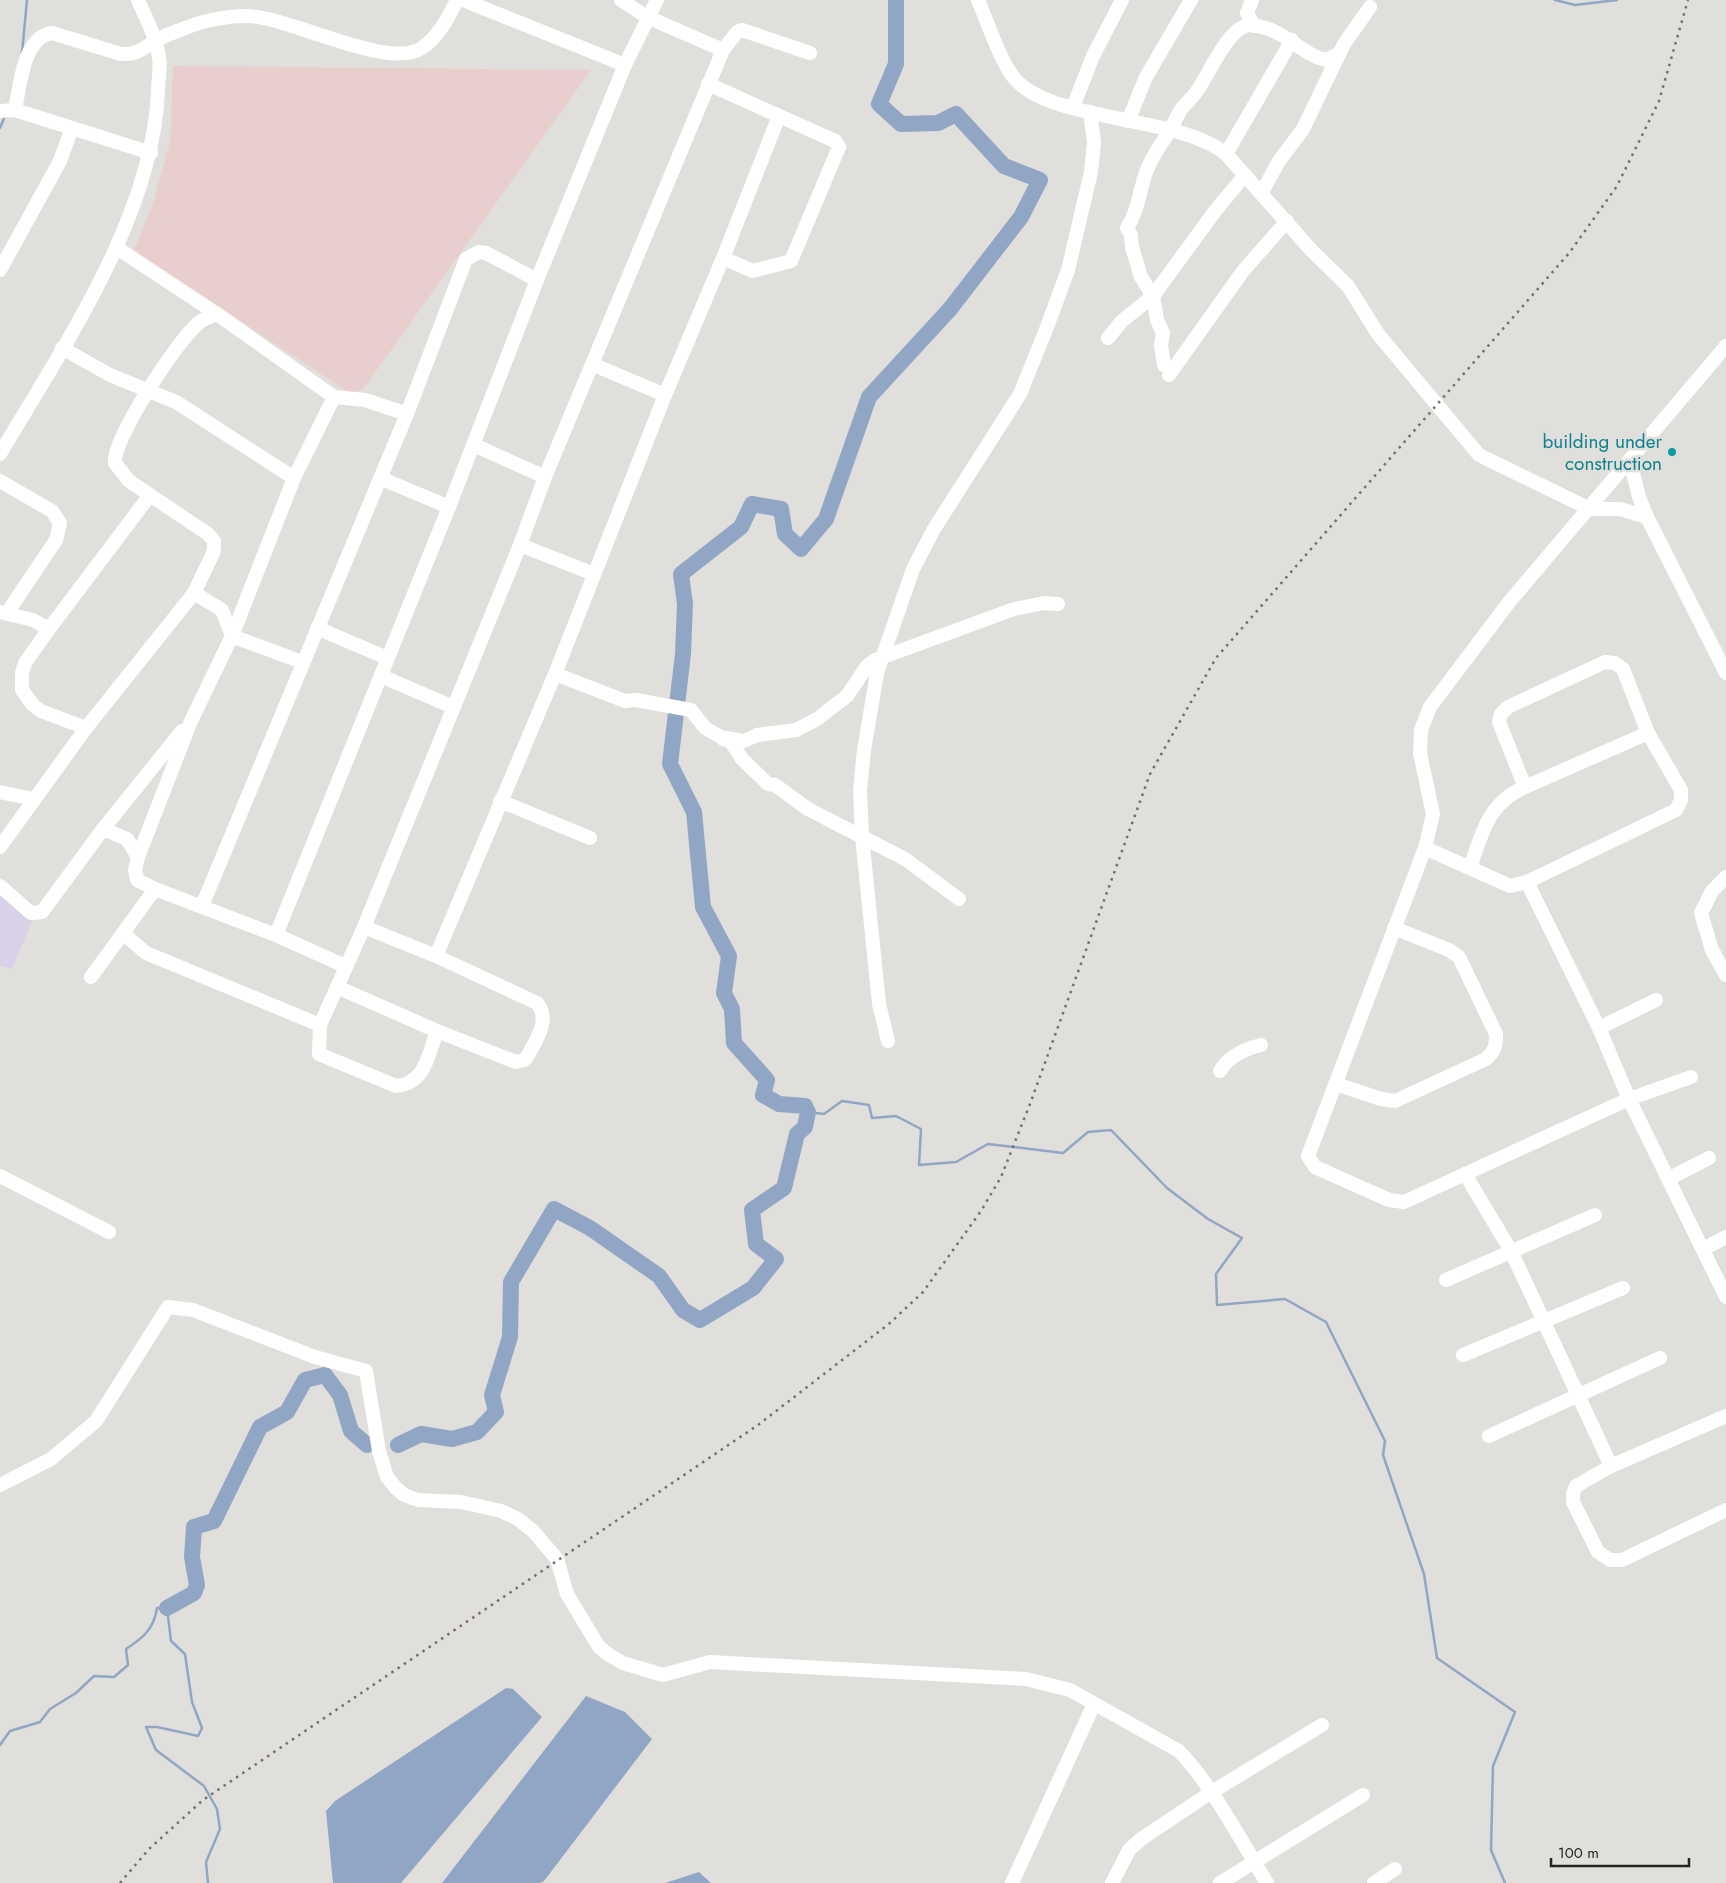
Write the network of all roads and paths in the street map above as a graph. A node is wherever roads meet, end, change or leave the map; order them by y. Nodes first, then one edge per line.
1 (138, 0) edge
2 (457, 0) edge
3 (463, 0) edge
4 (620, 0) edge
5 (657, 0) edge
6 (978, 0) edge
7 (1122, 0) edge
8 (1191, 0) edge
9 (1250, 6) edge
10 (1370, 7) dead end
11 (647, 17) junction
12 (1254, 26) junction
13 (1236, 32) junction
14 (1292, 40) junction
15 (155, 41) junction
16 (723, 50) junction
17 (810, 53) dead end
18 (625, 65) junction
19 (1329, 65) junction
20 (708, 84) junction
21 (1073, 107) junction
22 (7, 110) edge
23 (1090, 112) junction
24 (778, 116) junction
25 (1128, 121) junction
26 (72, 128) junction
27 (1170, 131) junction
28 (151, 153) junction
29 (1226, 154) junction
30 (1245, 175) junction
31 (1262, 192) junction
32 (1287, 221) junction
33 (117, 248) junction
34 (723, 258) junction
35 (0, 270) edge
36 (538, 280) junction
37 (1153, 296) junction
38 (217, 314) junction
39 (1108, 338) dead end
40 (1726, 346) edge
41 (62, 348) junction
42 (594, 365) junction
43 (148, 390) junction
44 (665, 395) junction
45 (334, 397) junction
46 (407, 414) junction
47 (474, 445) junction
48 (0, 454) edge
49 (1630, 460) junction
50 (545, 477) junction
51 (294, 478) junction
52 (380, 478) junction
53 (0, 481) edge
54 (150, 495) junction
55 (449, 507) junction
56 (1590, 509) junction
57 (1648, 517) junction
58 (520, 545) junction
59 (594, 574) junction
60 (194, 593) junction
61 (1058, 604) dead end
62 (3, 612) edge
63 (49, 628) junction
64 (317, 628) junction
65 (232, 636) junction
66 (387, 658) junction
67 (882, 658) junction
68 (302, 662) junction
69 (1726, 673) edge
70 (555, 674) junction
71 (381, 676) junction
72 (453, 707) junction
73 (191, 721) junction
74 (86, 728) junction
75 (1648, 733) junction
76 (720, 737) junction
77 (1525, 787) junction
78 (0, 792) edge
79 (33, 799) junction
80 (500, 801) junction
81 (103, 829) junction
82 (862, 836) junction
83 (590, 838) dead end
84 (0, 847) edge
85 (1425, 848) junction
86 (138, 858) junction
87 (1470, 868) junction
88 (1726, 877) edge
89 (1527, 882) junction
90 (0, 886) edge
91 (155, 889) junction
92 (959, 899) dead end
93 (202, 906) junction
94 (364, 927) junction
95 (1394, 928) junction
96 (124, 934) junction
97 (276, 934) junction
98 (436, 956) junction
99 (345, 966) junction
100 (1725, 970) edge
101 (90, 977) dead end
102 (337, 987) junction
103 (1656, 1000) dead end
104 (320, 1025) junction
105 (1599, 1028) junction
106 (437, 1031) junction
107 (888, 1041) dead end
108 (1261, 1045) dead end
109 (1220, 1071) dead end
110 (1690, 1077) dead end
111 (1336, 1084) junction
112 (1629, 1099) junction
113 (1709, 1158) dead end
114 (1465, 1174) junction
115 (0, 1176) edge
116 (1670, 1178) junction
117 (1595, 1215) dead end
118 (109, 1232) dead end
119 (1726, 1237) edge
120 (1703, 1249) junction
121 (1511, 1251) junction
122 (1446, 1280) dead end
123 (1623, 1288) dead end
124 (1726, 1297) edge
125 (1544, 1320) junction
126 (1463, 1355) dead end
127 (1660, 1358) dead end
128 (1577, 1395) junction
129 (1726, 1416) edge
130 (1489, 1436) dead end
131 (1611, 1466) junction
132 (0, 1485) edge
133 (1726, 1510) edge
134 (1094, 1704) junction
135 (1322, 1725) dead end
136 (1210, 1793) junction
137 (1363, 1795) dead end
138 (1254, 1861) junction
139 (1395, 1869) dead end
140 (1012, 1883) edge
141 (1112, 1883) edge
142 (1220, 1883) edge
143 (1267, 1883) edge
144 (1374, 1883) edge

1 - 15 street
2 - 15 street
3 - 18 street
4 - 11 street
5 - 11 street
6 - 21 street
7 - 21 street
8 - 25 street
9 - 12 street
9 - 13 street
10 - 19 street
11 - 16 street
11 - 18 street
12 - 13 street
12 - 14 street
13 - 27 street
14 - 19 street
14 - 29 street
15 - 22 street
15 - 28 street
16 - 17 street
16 - 20 street
18 - 36 street
19 - 31 street
20 - 24 street
20 - 42 street
21 - 23 street
22 - 26 street
23 - 25 street
23 - 67 street
24 - 34 street
24 - 34 street
25 - 27 street
26 - 28 street
26 - 35 street
27 - 29 street
27 - 37 street
28 - 33 street
29 - 30 street
30 - 31 street
30 - 37 street
31 - 32 street
32 - 37 street
32 - 56 street
33 - 38 street
33 - 41 street
34 - 44 street
36 - 46 street
36 - 47 street
37 - 39 street
38 - 43 street
38 - 45 street
40 - 49 street
41 - 43 street
41 - 48 street
42 - 44 street
42 - 50 street
43 - 51 street
43 - 54 street
44 - 59 street
45 - 46 street
45 - 51 street
46 - 52 street
47 - 50 street
47 - 55 street
49 - 56 street
49 - 57 street
50 - 58 street
51 - 65 street
52 - 55 street
52 - 64 street
53 - 62 street
54 - 60 street
54 - 63 street
55 - 66 street
56 - 57 street
56 - 85 street
57 - 69 street
58 - 59 street
58 - 72 street
59 - 70 street
60 - 65 street
60 - 74 street
61 - 67 street
62 - 63 street
63 - 74 street
64 - 66 street
64 - 68 street
65 - 68 street
65 - 73 street
66 - 71 street
67 - 76 street
67 - 82 street
68 - 93 street
70 - 76 street
70 - 80 street
71 - 72 street
71 - 97 street
72 - 94 street
73 - 81 street
73 - 86 street
74 - 79 street
75 - 77 street
75 - 77 street
75 - 89 street
76 - 82 street
77 - 87 street
78 - 79 street
79 - 84 street
80 - 83 street
80 - 98 street
81 - 86 street
81 - 90 street
82 - 92 street
82 - 107 street
85 - 87 street
85 - 95 street
86 - 91 street
87 - 89 street
88 - 100 street
89 - 105 street
91 - 93 street
91 - 96 street
93 - 97 street
94 - 98 street
94 - 99 street
95 - 111 street
95 - 111 street
96 - 101 street
96 - 104 street
97 - 99 street
98 - 106 street
99 - 102 street
102 - 104 street
102 - 106 street
103 - 105 street
104 - 106 street
105 - 112 street
108 - 109 street
110 - 112 street
111 - 114 street
112 - 114 street
112 - 116 street
113 - 116 street
114 - 121 street
115 - 118 street
116 - 120 street
117 - 121 street
119 - 120 street
120 - 124 street
121 - 122 street
121 - 125 street
123 - 125 street
125 - 126 street
125 - 128 street
127 - 128 street
128 - 130 street
128 - 131 street
129 - 131 street
131 - 133 street
132 - 134 street
134 - 136 street
134 - 140 street
135 - 136 street
136 - 138 street
136 - 141 street
137 - 138 street
138 - 142 street
138 - 143 street
139 - 144 street

